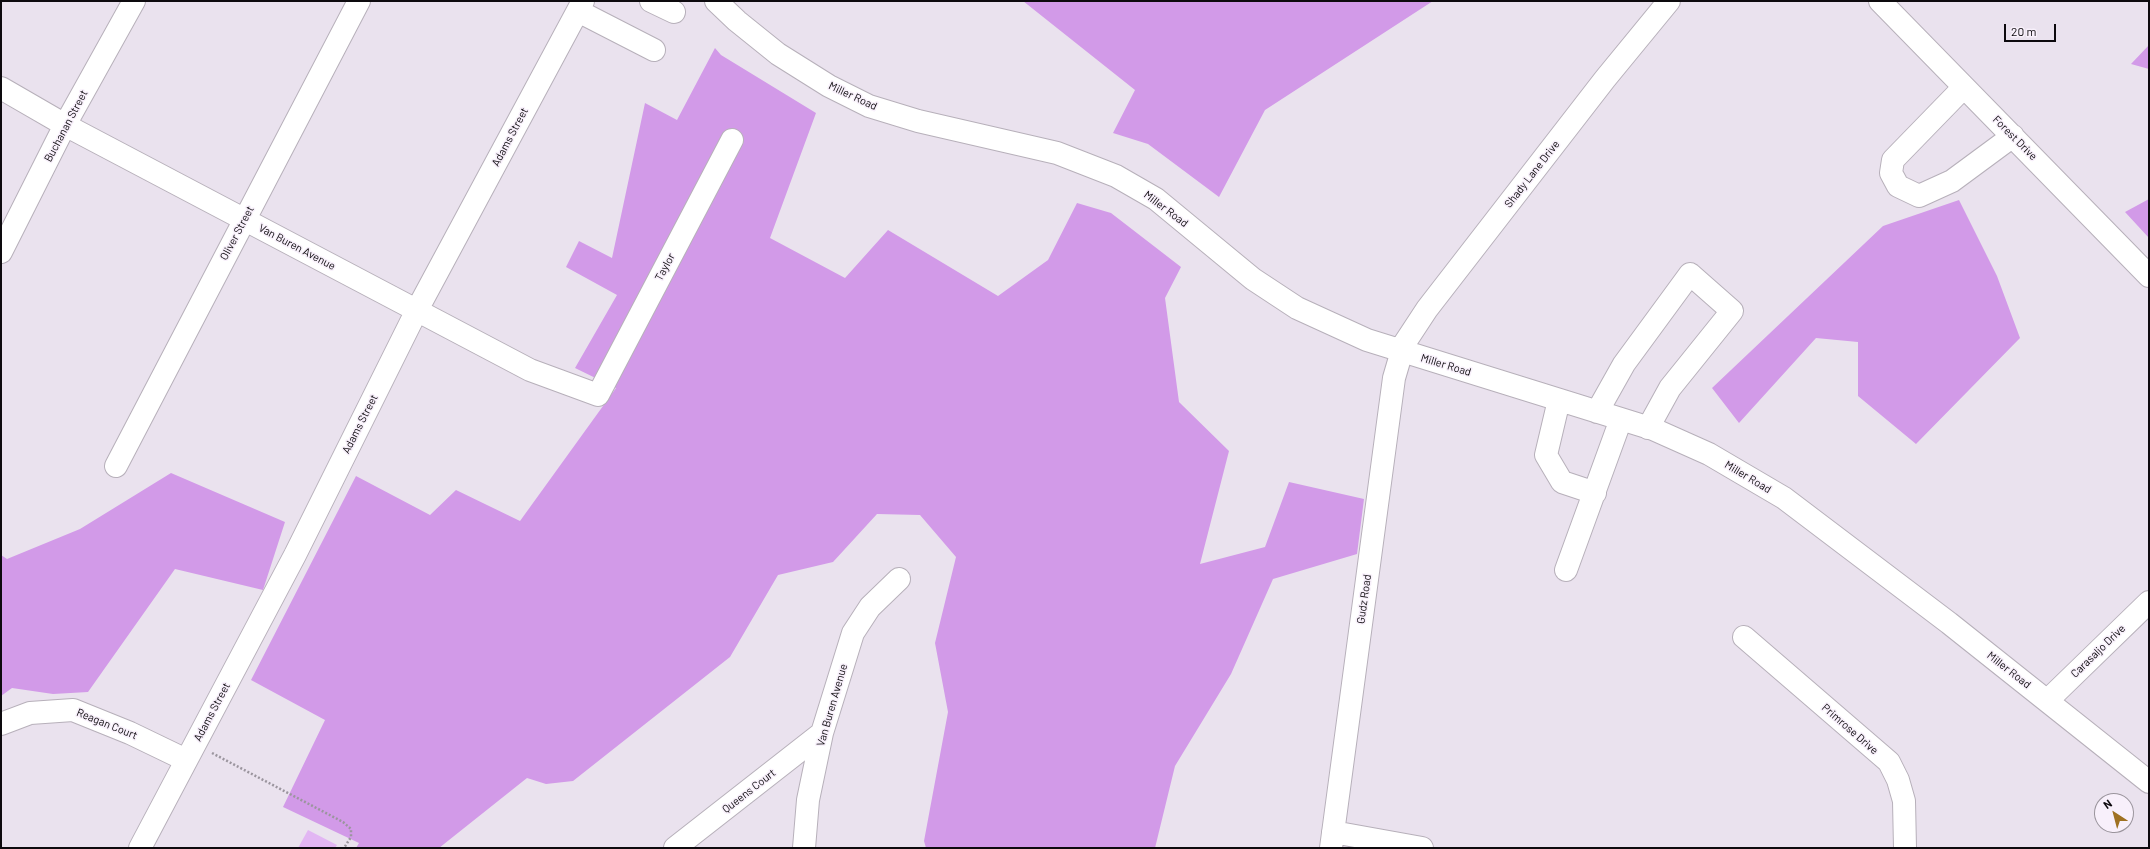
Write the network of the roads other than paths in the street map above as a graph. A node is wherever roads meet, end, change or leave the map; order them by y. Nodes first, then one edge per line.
1 (134, 1) edge
2 (359, 1) edge
3 (651, 1) edge
4 (716, 1) edge
5 (1669, 1) edge
6 (1880, 1) edge
7 (581, 6) edge
8 (674, 12) dead end
9 (654, 50) dead end
10 (1964, 87) junction
11 (1, 88) edge
12 (65, 125) junction
13 (2013, 136) junction
14 (732, 140) dead end
15 (244, 219) junction
16 (1, 252) edge
17 (2149, 276) edge
18 (417, 310) junction
19 (1402, 352) junction
20 (598, 395) joint
21 (1558, 400) junction
22 (1596, 412) junction
23 (1621, 419) junction
24 (1648, 428) junction
25 (116, 466) dead end
26 (1595, 493) junction
27 (1566, 570) dead end
28 (899, 579) dead end
29 (2149, 602) edge
30 (1744, 637) dead end
31 (2048, 700) junction
32 (1, 724) edge
33 (822, 733) junction
34 (190, 752) junction
35 (2149, 782) edge
36 (1332, 840) edge
37 (140, 848) edge
38 (675, 848) edge
39 (804, 848) edge
40 (1422, 848) edge
41 (1905, 848) edge

1 - 12 street, Buchanan Street
2 - 15 street, Oliver Street
3 - 8 street
4 - 19 street, Miller Road
5 - 19 street, Shady Lane Drive
6 - 10 street, Forest Drive
7 - 9 street
7 - 18 street, Adams Street
10 - 13 street, Forest Drive
10 - 13 street
11 - 12 street, Van Buren Avenue
12 - 15 street, Van Buren Avenue
12 - 16 street, Buchanan Street
13 - 17 street, Forest Drive
14 - 20 street, Taylor
15 - 18 street, Van Buren Avenue
15 - 25 street, Oliver Street
18 - 20 street, Van Buren Avenue
18 - 34 street, Adams Street
19 - 21 street, Miller Road
19 - 36 street, Gudz Road
21 - 22 street, Miller Road
21 - 26 street
22 - 23 street, Miller Road
22 - 24 street
23 - 24 street, Miller Road
23 - 26 street
24 - 31 street, Miller Road
26 - 27 street
28 - 33 street, Van Buren Avenue
29 - 31 street, Carasaljo Drive
30 - 41 street, Primrose Drive
31 - 35 street, Miller Road
32 - 34 street, Reagan Court
33 - 38 street, Queens Court
33 - 39 street, Van Buren Avenue
34 - 37 street, Adams Street
36 - 40 street

